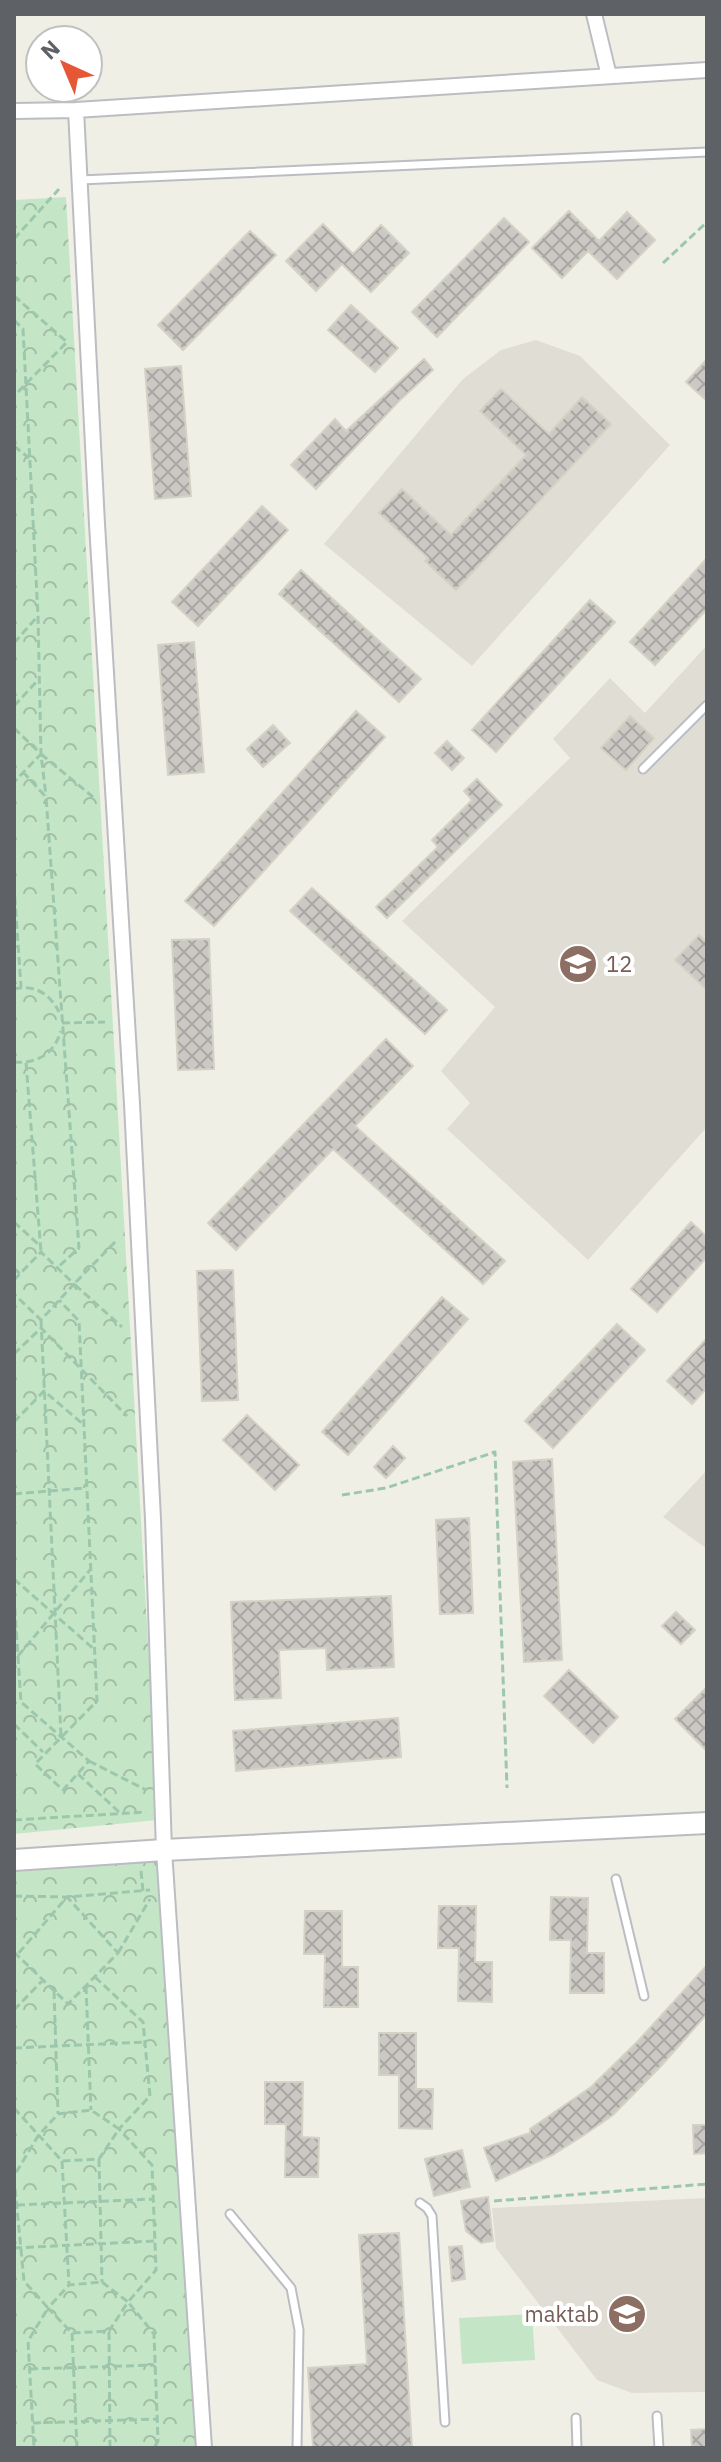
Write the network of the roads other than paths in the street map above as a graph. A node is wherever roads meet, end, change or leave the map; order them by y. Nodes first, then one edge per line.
1 (594, 14) edge
2 (707, 70) edge
3 (609, 76) junction
4 (76, 110) junction
5 (14, 111) edge
6 (707, 152) edge
7 (80, 180) junction
8 (707, 705) edge
9 (643, 769) dead end
10 (707, 1823) edge
11 (164, 1850) junction
12 (14, 1860) edge
13 (616, 1879) dead end
14 (644, 1996) dead end
15 (420, 2203) dead end
16 (230, 2214) dead end
17 (657, 2416) dead end
18 (576, 2418) dead end
19 (445, 2422) dead end
20 (204, 2448) edge
21 (297, 2448) edge
22 (577, 2448) edge
23 (659, 2448) edge

1 - 3 street
2 - 3 street
3 - 4 street
4 - 5 street
4 - 7 street
6 - 7 lane
7 - 11 street
8 - 9 lane
10 - 11 street
11 - 12 street
11 - 20 street
13 - 14 lane
15 - 19 lane
16 - 21 lane
17 - 23 lane
18 - 22 lane

